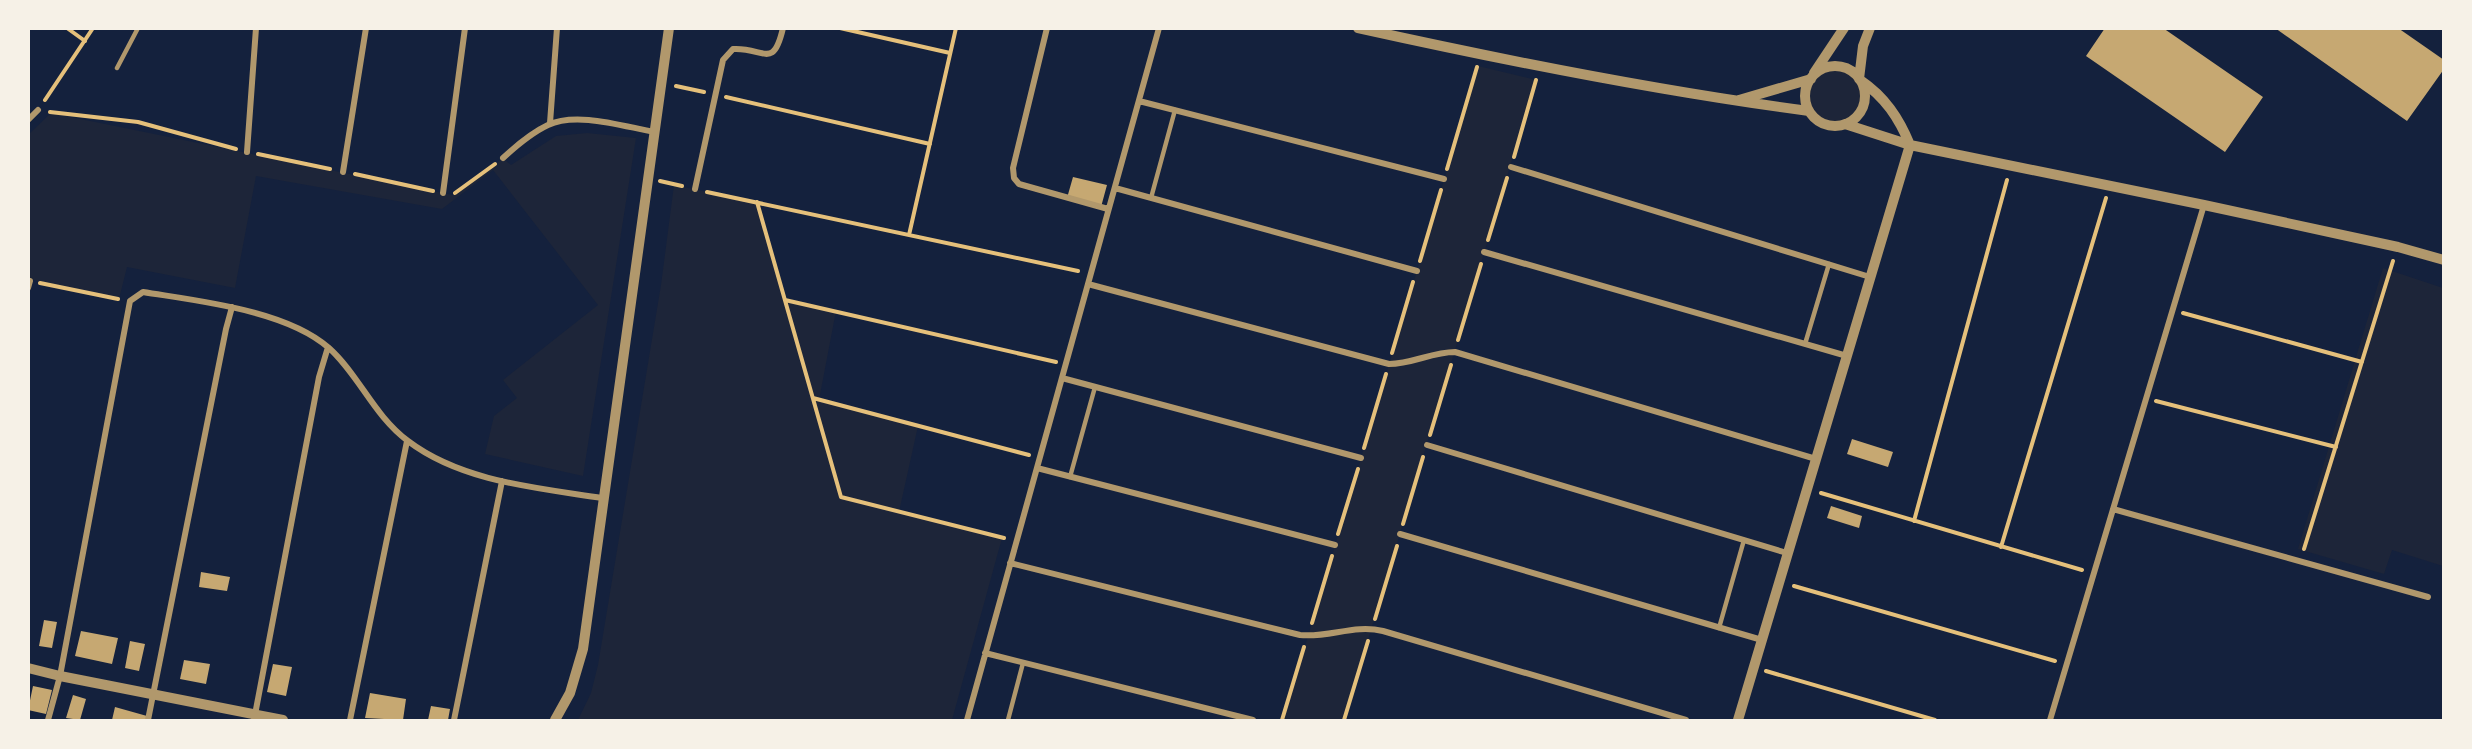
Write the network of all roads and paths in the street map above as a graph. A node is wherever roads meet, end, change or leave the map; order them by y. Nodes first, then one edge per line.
1 (67, 28) edge
2 (93, 28) edge
3 (138, 28) edge
4 (256, 28) edge
5 (366, 28) edge
6 (465, 28) edge
7 (557, 28) edge
8 (669, 28) edge
9 (783, 28) edge
10 (840, 28) edge
11 (956, 28) edge
12 (1047, 28) edge
13 (1159, 28) edge
14 (1358, 28) edge
15 (1844, 28) edge
16 (1870, 28) edge
17 (1376, 30) edge
18 (85, 41) junction
19 (950, 53) junction
20 (1481, 54) junction
21 (1540, 67) junction
22 (117, 68) dead end
23 (1811, 79) junction
24 (1859, 79) junction
25 (662, 82) junction
26 (715, 95) junction
27 (1139, 101) junction
28 (1735, 102) junction
29 (38, 110) junction
30 (1175, 110) junction
31 (1809, 111) junction
32 (28, 120) edge
33 (550, 123) junction
34 (1845, 124) junction
35 (655, 132) junction
36 (930, 144) junction
37 (1910, 145) junction
38 (247, 152) junction
39 (503, 158) joint
40 (2011, 165) junction
41 (1510, 166) junction
42 (343, 171) junction
43 (648, 179) junction
44 (1444, 179) junction
45 (2109, 186) junction
46 (1115, 188) junction
47 (695, 189) junction
48 (443, 193) junction
49 (1151, 198) junction
50 (757, 202) junction
51 (2204, 205) junction
52 (1108, 209) junction
53 (909, 235) junction
54 (2398, 247) junction
55 (1484, 252) junction
56 (2444, 260) edge
57 (1828, 264) junction
58 (1417, 271) junction
59 (1091, 274) junction
60 (1870, 277) junction
61 (30, 281) joint
62 (1088, 284) junction
63 (28, 288) edge
64 (785, 300) junction
65 (130, 302) junction
66 (232, 307) junction
67 (2173, 310) junction
68 (1804, 344) junction
69 (328, 348) junction
70 (1455, 352) junction
71 (1846, 356) junction
72 (2362, 362) junction
73 (1389, 364) junction
74 (1066, 365) junction
75 (1062, 378) junction
76 (1095, 387) junction
77 (813, 398) junction
78 (2146, 398) junction
79 (407, 441) junction
80 (1427, 445) junction
81 (2336, 447) junction
82 (1040, 458) junction
83 (1361, 458) junction
84 (1816, 459) junction
85 (1037, 468) junction
86 (1070, 477) junction
87 (502, 481) junction
88 (1807, 489) junction
89 (602, 498) junction
90 (2113, 509) junction
91 (1914, 521) junction
92 (1400, 534) junction
93 (1744, 540) junction
94 (1017, 541) junction
95 (1335, 545) junction
96 (2001, 547) junction
97 (1787, 553) junction
98 (2300, 562) junction
99 (1010, 563) junction
100 (2094, 574) junction
101 (1779, 582) junction
102 (2428, 597) dead end
103 (1372, 628) junction
104 (1719, 628) junction
105 (1308, 636) junction
106 (1761, 640) junction
107 (985, 653) junction
108 (1023, 663) junction
109 (2067, 664) junction
110 (1754, 667) junction
111 (28, 668) edge
112 (60, 676) junction
113 (155, 695) junction
114 (254, 718) edge
115 (48, 720) edge
116 (148, 720) edge
117 (283, 720) edge
118 (350, 720) edge
119 (454, 720) edge
120 (555, 720) edge
121 (967, 720) edge
122 (1008, 720) edge
123 (1253, 720) edge
124 (1282, 720) edge
125 (1344, 720) edge
126 (1686, 720) edge
127 (1738, 720) edge
128 (1935, 720) edge
129 (2050, 720) edge

1 - 18 path
2 - 18 path
3 - 22 lane
4 - 38 street
5 - 42 street
6 - 48 street
7 - 33 street
8 - 25 street
9 - 26 street
10 - 19 path
11 - 19 path
12 - 52 street
13 - 27 street
14 - 17 street
15 - 23 street
16 - 24 street
17 - 20 street
18 - 29 path
19 - 36 path
20 - 21 street
20 - 44 path
21 - 28 street
21 - 41 path
23 - 24 street
23 - 28 street
23 - 31 street
24 - 34 street
24 - 37 street
25 - 26 path
25 - 35 street
26 - 36 path
26 - 47 street
27 - 30 street
27 - 46 street
28 - 31 street
29 - 32 street
29 - 38 path
30 - 44 street
30 - 49 lane
31 - 34 street
33 - 35 street
33 - 39 street
34 - 37 street
35 - 43 street
36 - 53 path
37 - 40 street
37 - 60 street
38 - 42 path
39 - 48 path
40 - 45 street
40 - 91 path
41 - 55 path
41 - 57 street
42 - 48 path
43 - 47 path
43 - 89 street
44 - 58 path
45 - 51 street
45 - 96 path
46 - 49 street
46 - 52 street
47 - 50 path
49 - 58 street
50 - 53 path
50 - 64 path
51 - 54 street
51 - 67 street
52 - 59 street
53 - 59 path
54 - 56 street
54 - 72 path
55 - 68 street
55 - 70 path
57 - 60 street
57 - 68 lane
58 - 73 path
59 - 62 street
60 - 71 street
61 - 63 street
61 - 65 path
62 - 73 street
62 - 74 street
64 - 74 path
64 - 77 path
65 - 66 street
65 - 112 street
66 - 69 street
66 - 113 street
67 - 72 path
67 - 78 street
68 - 71 street
69 - 79 street
69 - 114 street
70 - 73 street
70 - 80 path
70 - 84 street
71 - 84 street
72 - 81 path
73 - 83 path
74 - 75 street
75 - 76 street
75 - 82 street
76 - 83 street
76 - 86 lane
77 - 82 path
77 - 94 path
78 - 81 path
78 - 90 street
79 - 87 street
79 - 118 street
80 - 92 path
80 - 93 street
81 - 98 path
82 - 85 street
83 - 95 path
84 - 88 street
85 - 86 street
85 - 94 street
86 - 95 street
87 - 89 street
87 - 119 street
88 - 91 path
88 - 97 street
89 - 120 street
90 - 98 street
90 - 100 street
91 - 96 path
92 - 103 path
92 - 104 street
93 - 97 street
93 - 104 lane
94 - 99 street
95 - 105 path
96 - 100 path
97 - 101 street
98 - 102 street
99 - 105 street
99 - 107 street
100 - 109 street
101 - 106 street
101 - 109 path
103 - 105 street
103 - 125 path
103 - 126 street
104 - 106 street
105 - 124 path
106 - 110 street
107 - 108 street
107 - 121 street
108 - 122 lane
108 - 123 street
109 - 129 street
110 - 127 street
110 - 128 path
111 - 112 street
112 - 113 street
112 - 115 street
113 - 114 street
113 - 116 street
114 - 117 street

